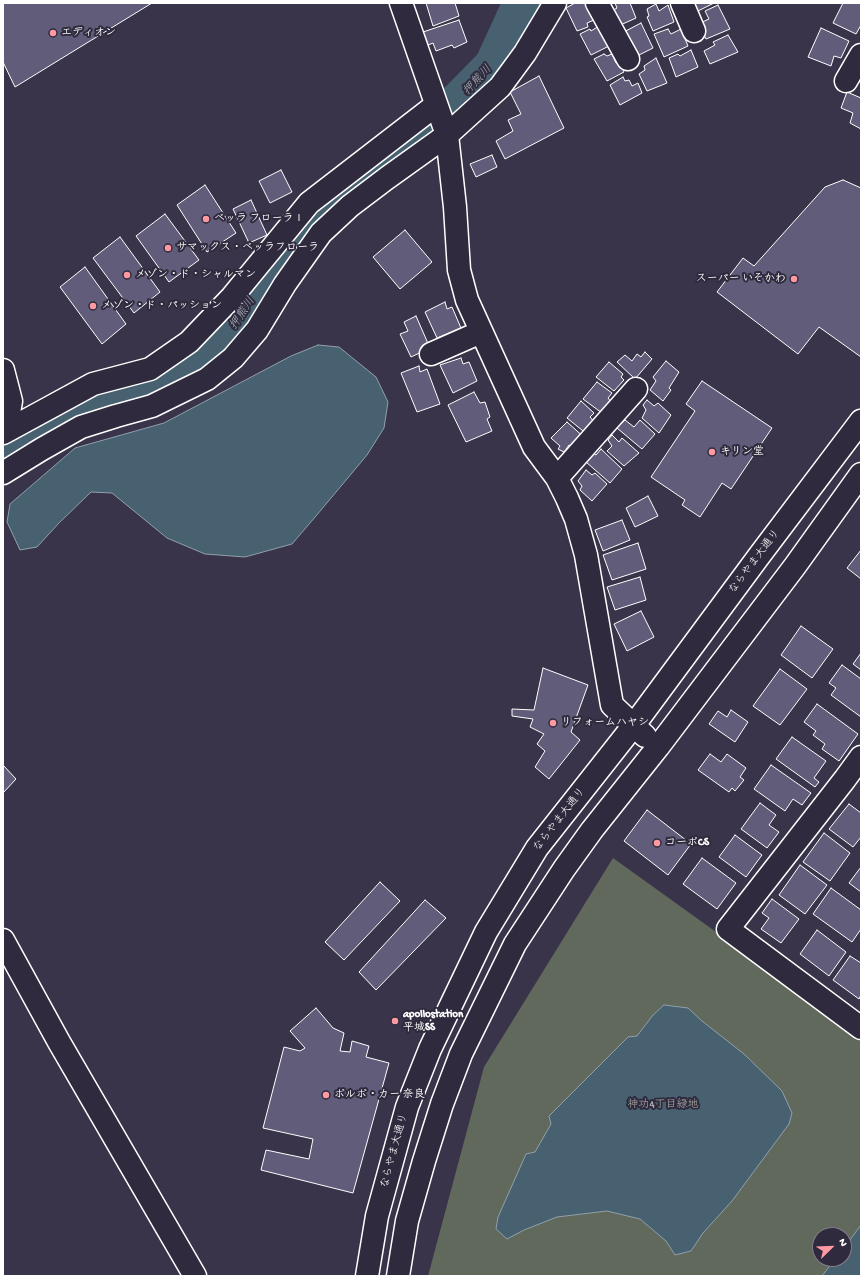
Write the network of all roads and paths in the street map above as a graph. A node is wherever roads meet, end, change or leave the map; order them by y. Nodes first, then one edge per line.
1 (401, 3) edge
2 (555, 3) edge
3 (597, 3) edge
4 (682, 3) edge
5 (694, 31) dead end
6 (861, 55) edge
7 (628, 59) dead end
8 (846, 81) dead end
9 (436, 105) junction
10 (447, 135) junction
11 (481, 332) junction
12 (431, 354) dead end
13 (3, 370) edge
14 (636, 389) dead end
15 (861, 421) edge
16 (4, 432) edge
17 (4, 470) edge
18 (861, 474) edge
19 (557, 478) junction
20 (634, 726) junction
21 (658, 747) junction
22 (861, 757) edge
23 (853, 783) edge
24 (3, 940) edge
25 (861, 1028) edge
26 (195, 1276) edge
27 (367, 1276) edge
28 (398, 1276) edge

1 - 9 street
2 - 10 street
3 - 7 street
4 - 5 street
6 - 8 street
9 - 10 street
9 - 16 street
10 - 11 street
10 - 17 street
11 - 12 street
11 - 19 street
13 - 16 street
14 - 19 street
15 - 20 street, ならやま大通り
18 - 21 street
19 - 20 street
20 - 21 street
20 - 27 street, ならやま大通り
21 - 28 street
22 - 23 street
23 - 25 street
24 - 26 street

